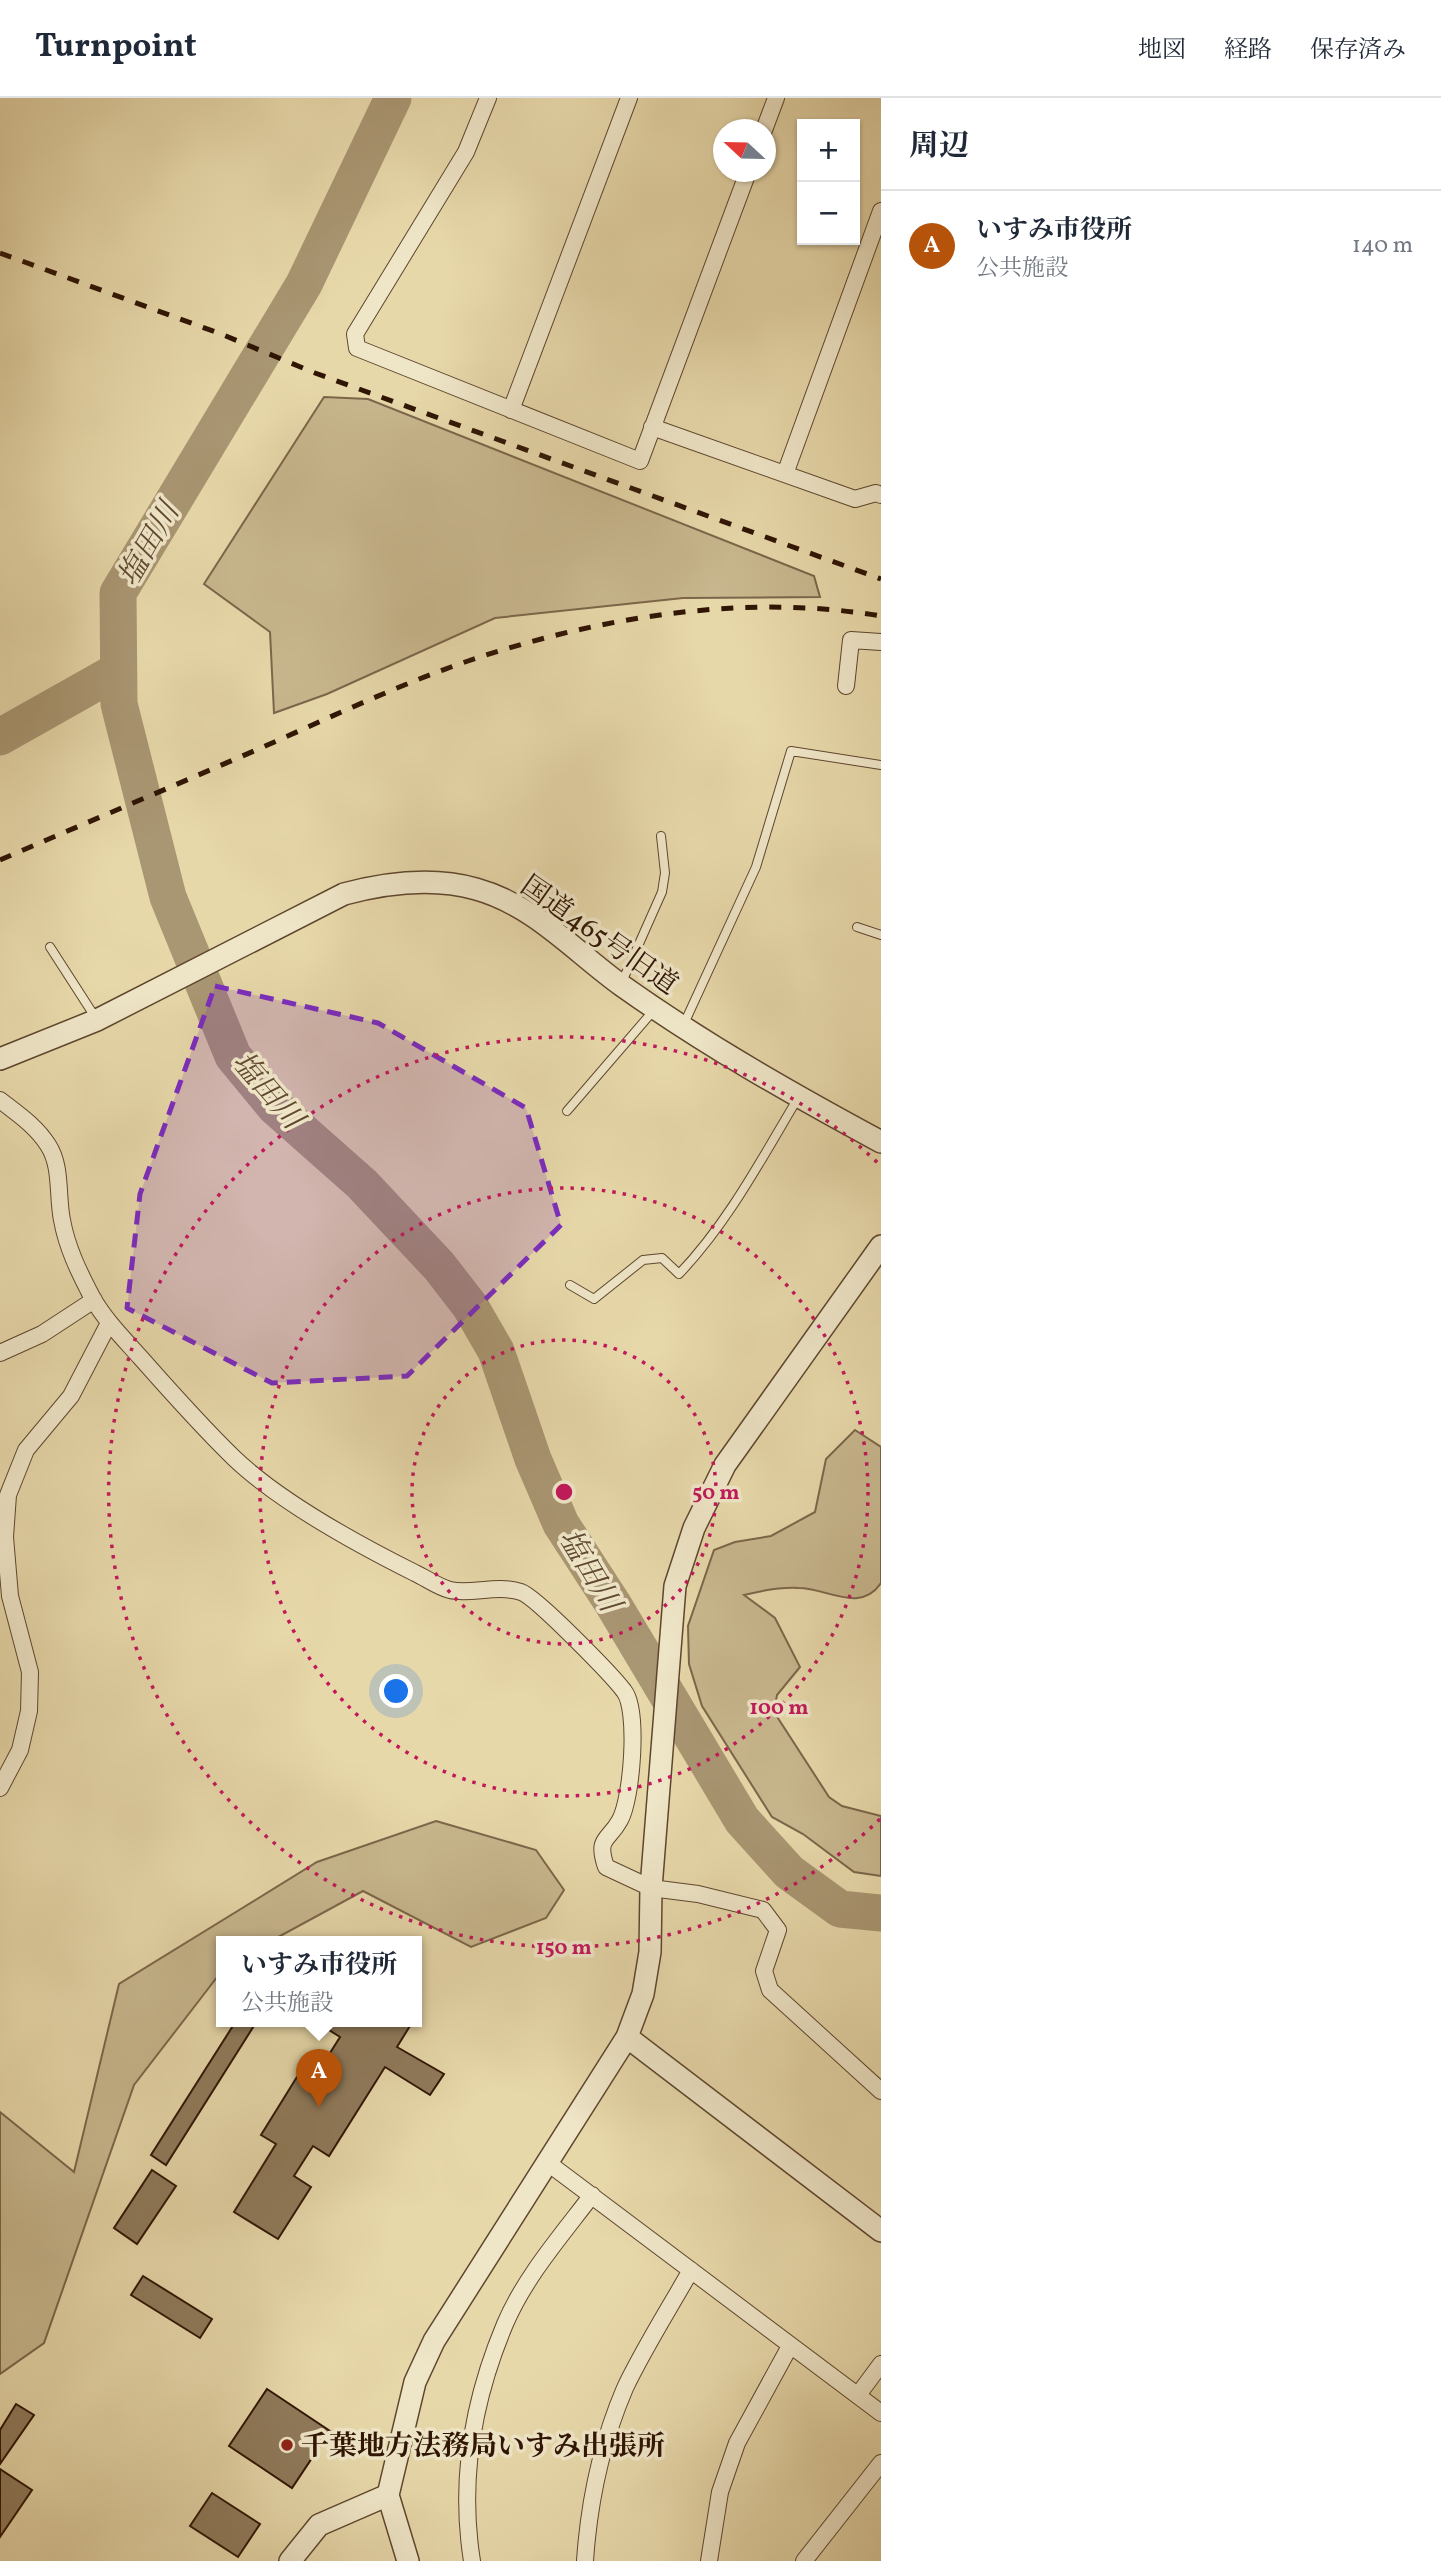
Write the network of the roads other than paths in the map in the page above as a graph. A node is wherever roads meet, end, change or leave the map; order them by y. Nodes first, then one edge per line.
1 (488, 98) edge
2 (629, 98) edge
3 (776, 98) edge
4 (768, 119) edge
5 (744, 182) edge
6 (881, 211) edge
7 (511, 410) junction
8 (652, 427) junction
9 (785, 474) junction
10 (881, 495) edge
11 (881, 642) edge
12 (846, 686) dead end
13 (881, 765) edge
14 (661, 836) dead end
15 (857, 927) dead end
16 (881, 934) edge
17 (50, 947) dead end
18 (621, 985) junction
19 (656, 1008) junction
20 (97, 1020) junction
21 (683, 1026) junction
22 (0, 1059) edge
23 (798, 1098) junction
24 (0, 1101) edge
25 (567, 1111) dead end
26 (881, 1142) edge
27 (881, 1246) edge
28 (570, 1285) dead end
29 (94, 1300) junction
30 (109, 1322) junction
31 (0, 1353) edge
32 (0, 1788) edge
33 (651, 1888) junction
34 (627, 2037) junction
35 (881, 2091) edge
36 (548, 2163) junction
37 (592, 2194) junction
38 (881, 2231) edge
39 (691, 2270) junction
40 (790, 2346) junction
41 (881, 2364) edge
42 (858, 2395) junction
43 (881, 2413) edge
44 (881, 2463) edge
45 (388, 2495) junction
46 (290, 2561) edge
47 (408, 2561) edge
48 (472, 2561) edge
49 (585, 2561) edge
50 (709, 2561) edge
51 (804, 2561) edge

1 - 7 street
2 - 7 street
3 - 4 street
5 - 8 street
6 - 9 street
7 - 8 street
8 - 9 street
9 - 10 street
11 - 12 street
13 - 21 lane
14 - 18 lane
15 - 16 lane
17 - 20 lane
18 - 19 street, 国道465号旧道
18 - 20 street, 国道465号旧道
19 - 21 street, 国道465号旧道
19 - 25 lane
20 - 22 street, 国道465号旧道
21 - 23 street, 国道465号旧道
23 - 26 street, 国道465号旧道
23 - 28 lane
24 - 29 street
27 - 33 street
29 - 30 street
29 - 31 street
30 - 32 street
30 - 33 street
33 - 34 street
33 - 35 street
34 - 36 street
34 - 38 street
36 - 37 street
36 - 45 street
37 - 39 street
37 - 48 street
39 - 40 street
39 - 49 street
40 - 42 street
40 - 50 street
41 - 42 street
42 - 43 street
44 - 51 street
45 - 46 street
45 - 47 street

